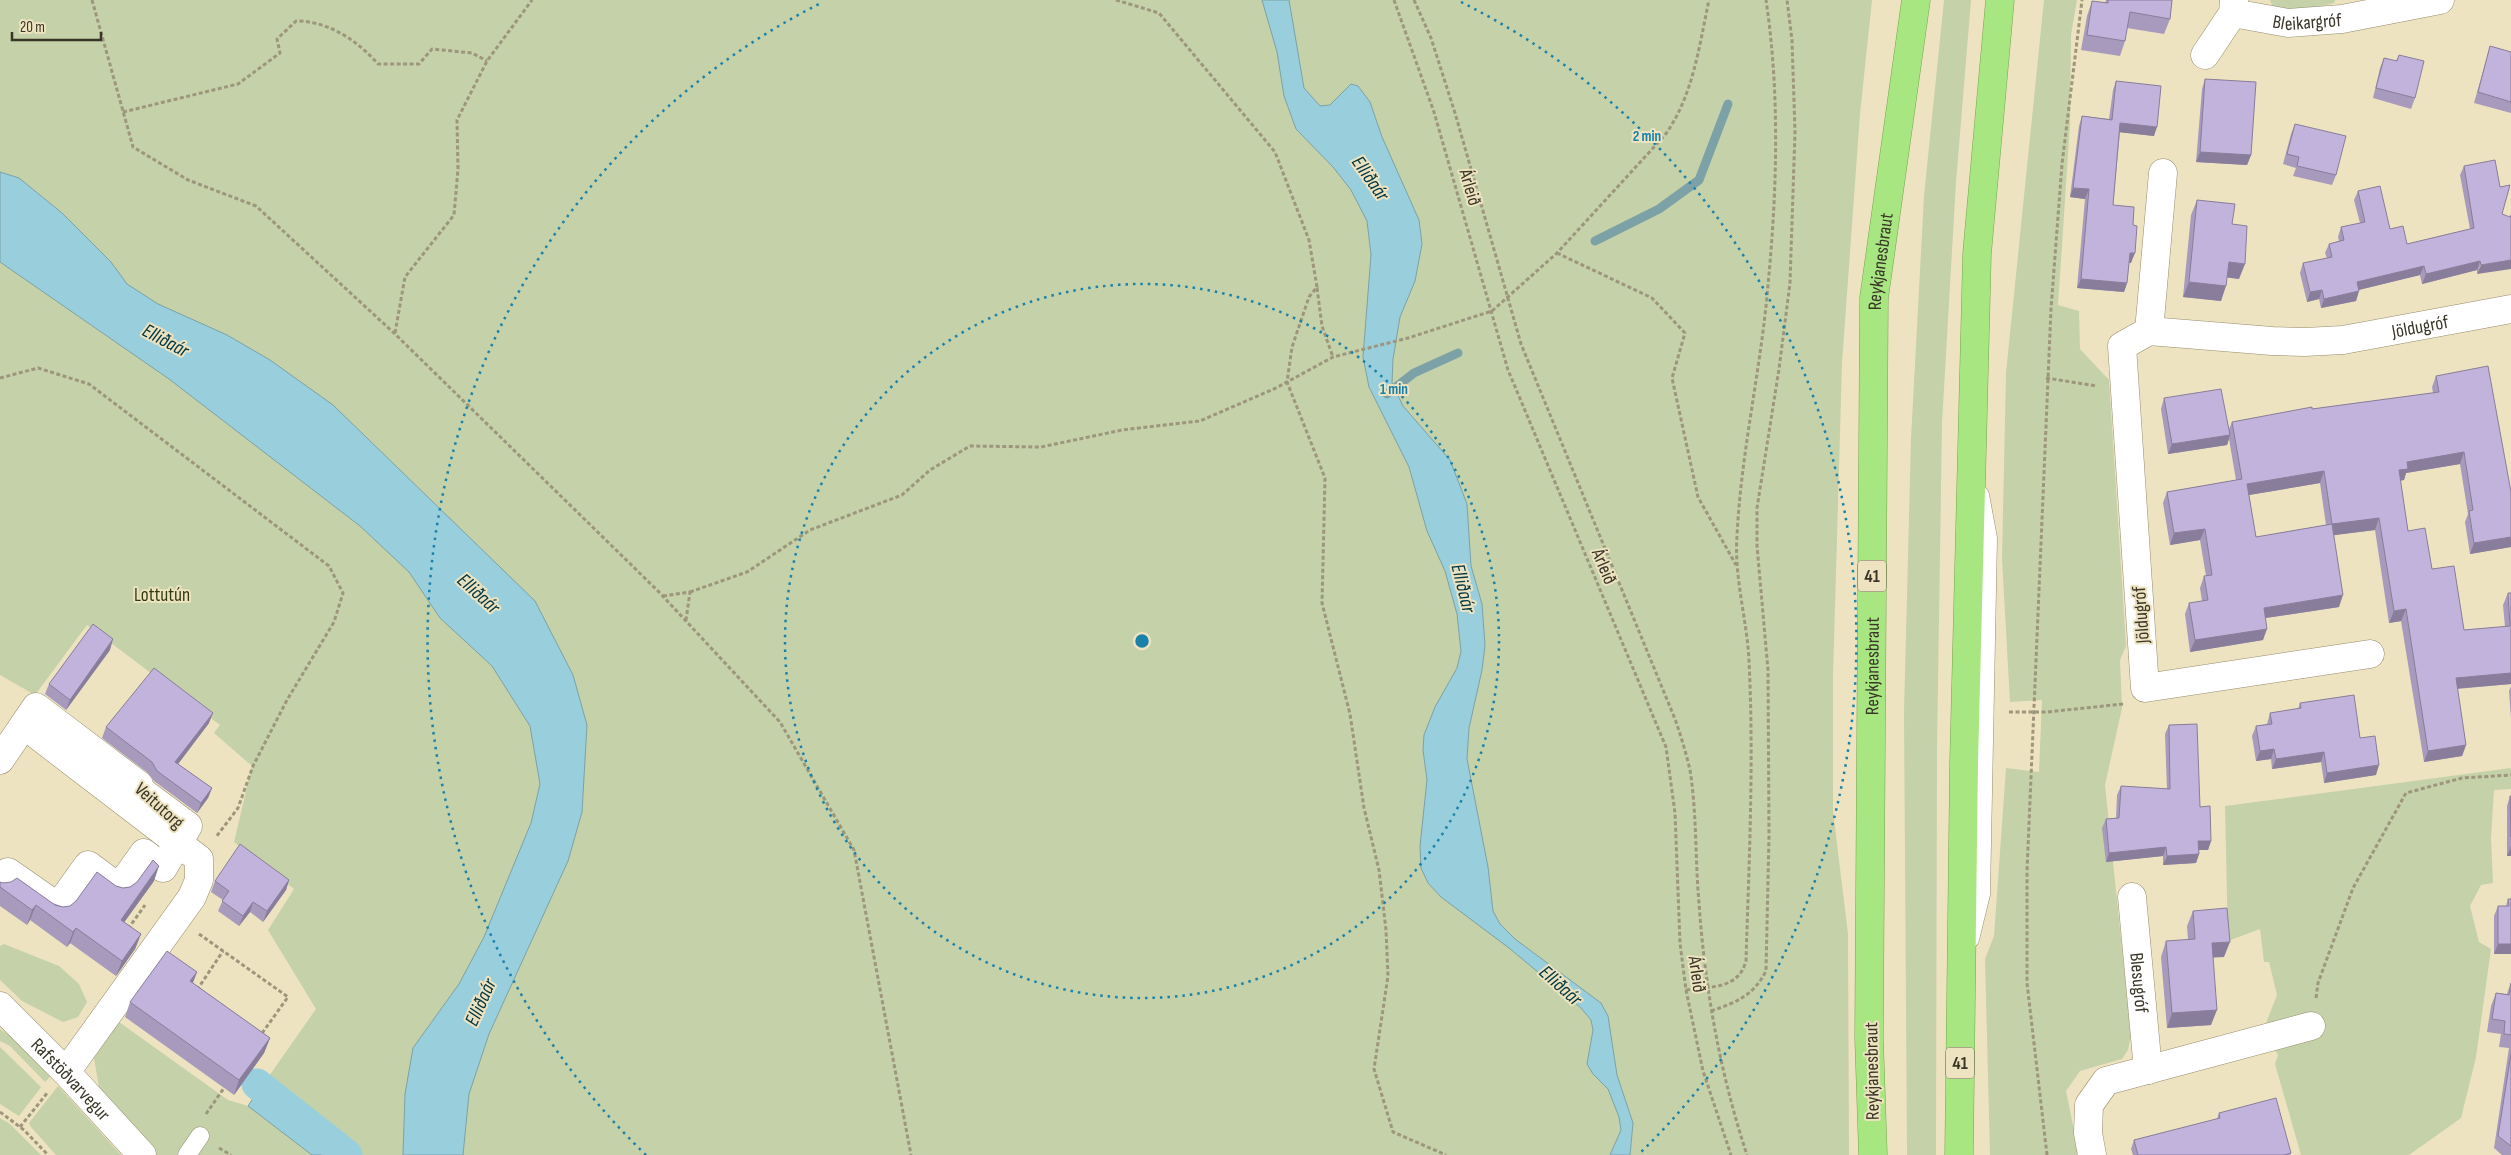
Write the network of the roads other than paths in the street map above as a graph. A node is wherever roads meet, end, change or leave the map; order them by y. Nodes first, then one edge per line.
1 (1916, 0) edge
2 (2000, 0) edge
3 (2440, 0) edge
4 (2234, 6) edge
5 (2205, 55) dead end
6 (2163, 173) dead end
7 (2511, 309) edge
8 (2149, 331) junction
9 (2370, 654) dead end
10 (0, 760) edge
11 (178, 843) junction
12 (0, 883) edge
13 (2132, 897) dead end
14 (0, 1006) edge
15 (2311, 1026) road end
16 (2148, 1070) junction
17 (66, 1072) junction
18 (200, 1136) road end
19 (142, 1155) edge
20 (187, 1155) edge
21 (1873, 1155) edge
22 (1959, 1155) edge
23 (2092, 1155) edge

1 - 21 highway, Reykjanesbraut / 41
2 - 22 highway, 41
3 - 4 street, Bleikargróf
4 - 5 street, Bleikargróf
6 - 8 street
7 - 8 street, Jöldugróf
8 - 9 street, Jöldugróf
10 - 11 street
11 - 12 street, Veitutorg
11 - 17 street
13 - 16 street, Blesugróf
14 - 17 street, Rafstöðvarvegur
15 - 16 street
16 - 23 street
17 - 19 street, Rafstöðvarvegur
18 - 20 lane

